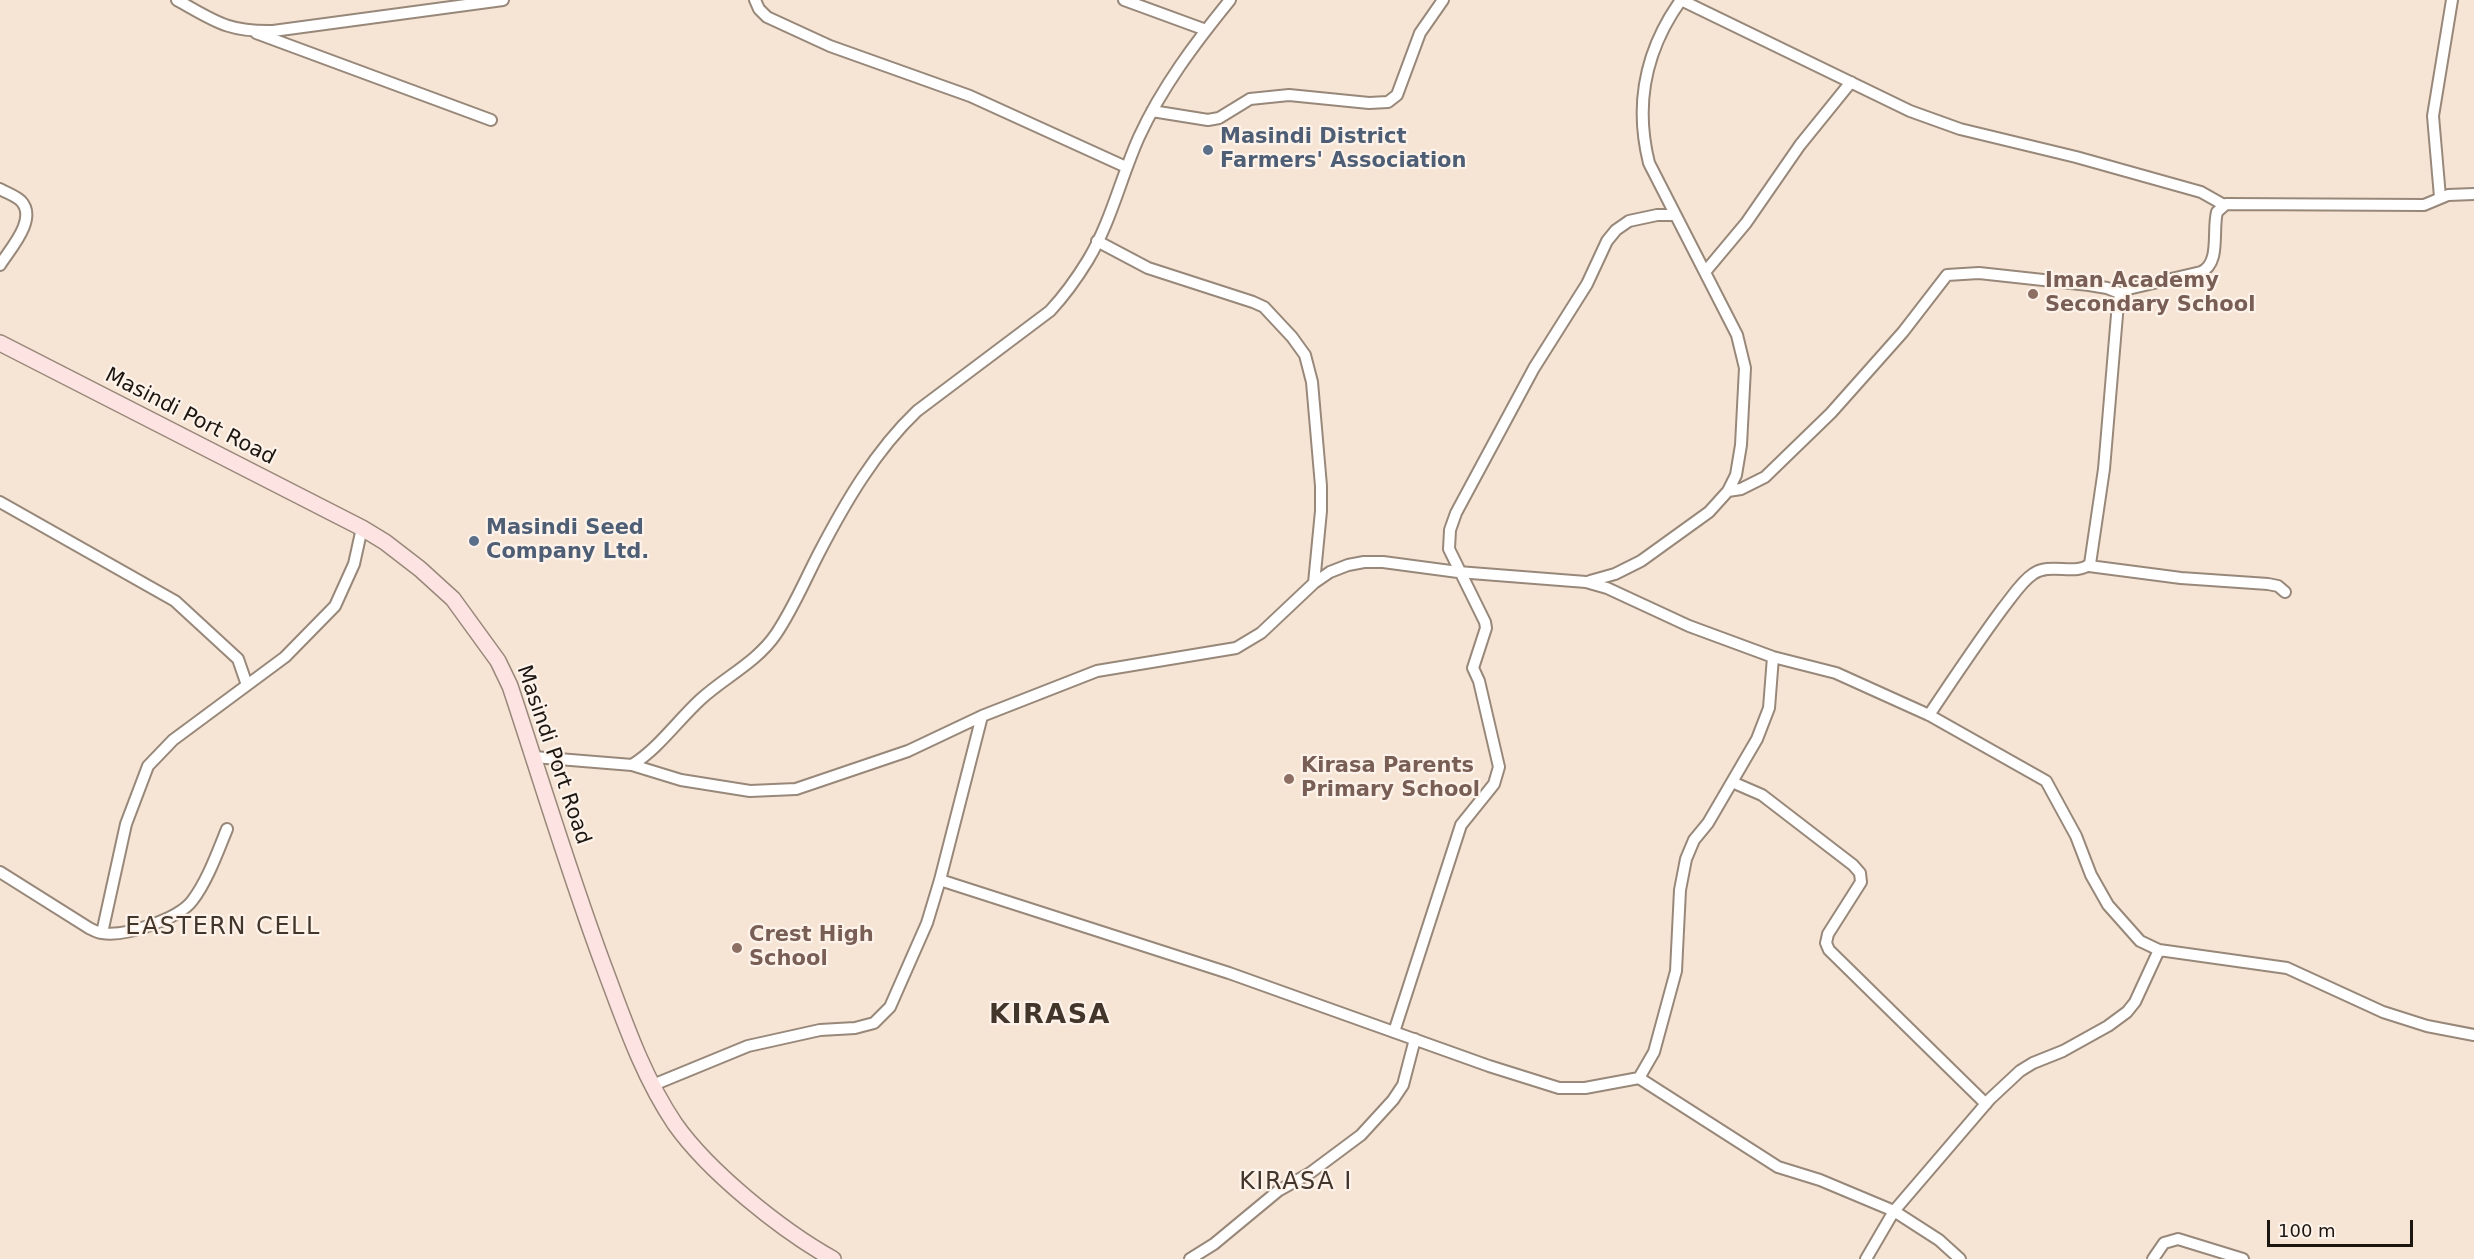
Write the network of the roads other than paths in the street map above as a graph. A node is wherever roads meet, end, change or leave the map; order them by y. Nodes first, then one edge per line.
1 (177, 0) edge
2 (503, 0) edge
3 (755, 0) edge
4 (1124, 0) edge
5 (1230, 0) edge
6 (1443, 0) edge
7 (1681, 0) edge
8 (2452, 0) edge
9 (1206, 30) junction
10 (250, 31) junction
11 (1851, 82) junction
12 (1152, 111) junction
13 (491, 120) dead end
14 (1126, 166) junction
15 (0, 189) edge
16 (2474, 194) edge
17 (2440, 197) junction
18 (2224, 205) junction
19 (1675, 215) junction
20 (1097, 241) junction
21 (1, 262) edge
22 (1705, 272) junction
23 (2122, 294) junction
24 (0, 343) edge
25 (1728, 491) junction
26 (0, 502) edge
27 (362, 528) junction
28 (2089, 566) junction
29 (1458, 572) junction
30 (1586, 582) junction
31 (1314, 584) junction
32 (2285, 592) dead end
33 (1773, 657) junction
34 (247, 685) junction
35 (1929, 715) junction
36 (982, 716) junction
37 (534, 757) junction
38 (632, 765) junction
39 (1732, 782) junction
40 (227, 829) dead end
41 (0, 872) edge
42 (940, 880) junction
43 (102, 933) junction
44 (2159, 950) junction
45 (1394, 1032) junction
46 (2474, 1035) edge
47 (1414, 1039) junction
48 (1639, 1078) junction
49 (653, 1085) junction
50 (1986, 1104) junction
51 (1894, 1211) junction
52 (833, 1259) edge
53 (1190, 1259) edge
54 (1866, 1259) edge
55 (1960, 1259) edge
56 (2153, 1259) edge
57 (2243, 1259) edge

1 - 10 street
2 - 10 street
3 - 14 street
4 - 9 street
5 - 9 street
6 - 12 street
7 - 11 street
7 - 19 street
8 - 17 street
9 - 12 street
10 - 13 street
11 - 18 street
11 - 22 street
12 - 14 street
14 - 20 street
15 - 21 street
16 - 17 street
17 - 18 street
18 - 23 street
19 - 22 street
19 - 29 street
20 - 31 street
20 - 38 street
22 - 25 street
23 - 25 street
23 - 28 street
24 - 27 main road, Masindi Port Road
25 - 30 street
26 - 34 street
27 - 34 street
27 - 37 main road, Masindi Port Road
28 - 32 street
28 - 35 street
29 - 30 street
29 - 31 street
29 - 45 street
30 - 33 street
31 - 36 street
33 - 35 street
33 - 39 street
34 - 43 street
35 - 44 street
36 - 38 street
36 - 42 street
37 - 38 street
37 - 49 main road, Masindi Port Road
39 - 48 street
39 - 50 street
40 - 43 street
41 - 43 street
42 - 45 street
42 - 49 street
44 - 46 street
44 - 50 street
45 - 47 street
47 - 48 street
47 - 53 street
48 - 51 street
49 - 52 main road, Masindi Port Road
50 - 51 street
51 - 54 street
51 - 55 street
56 - 57 street

